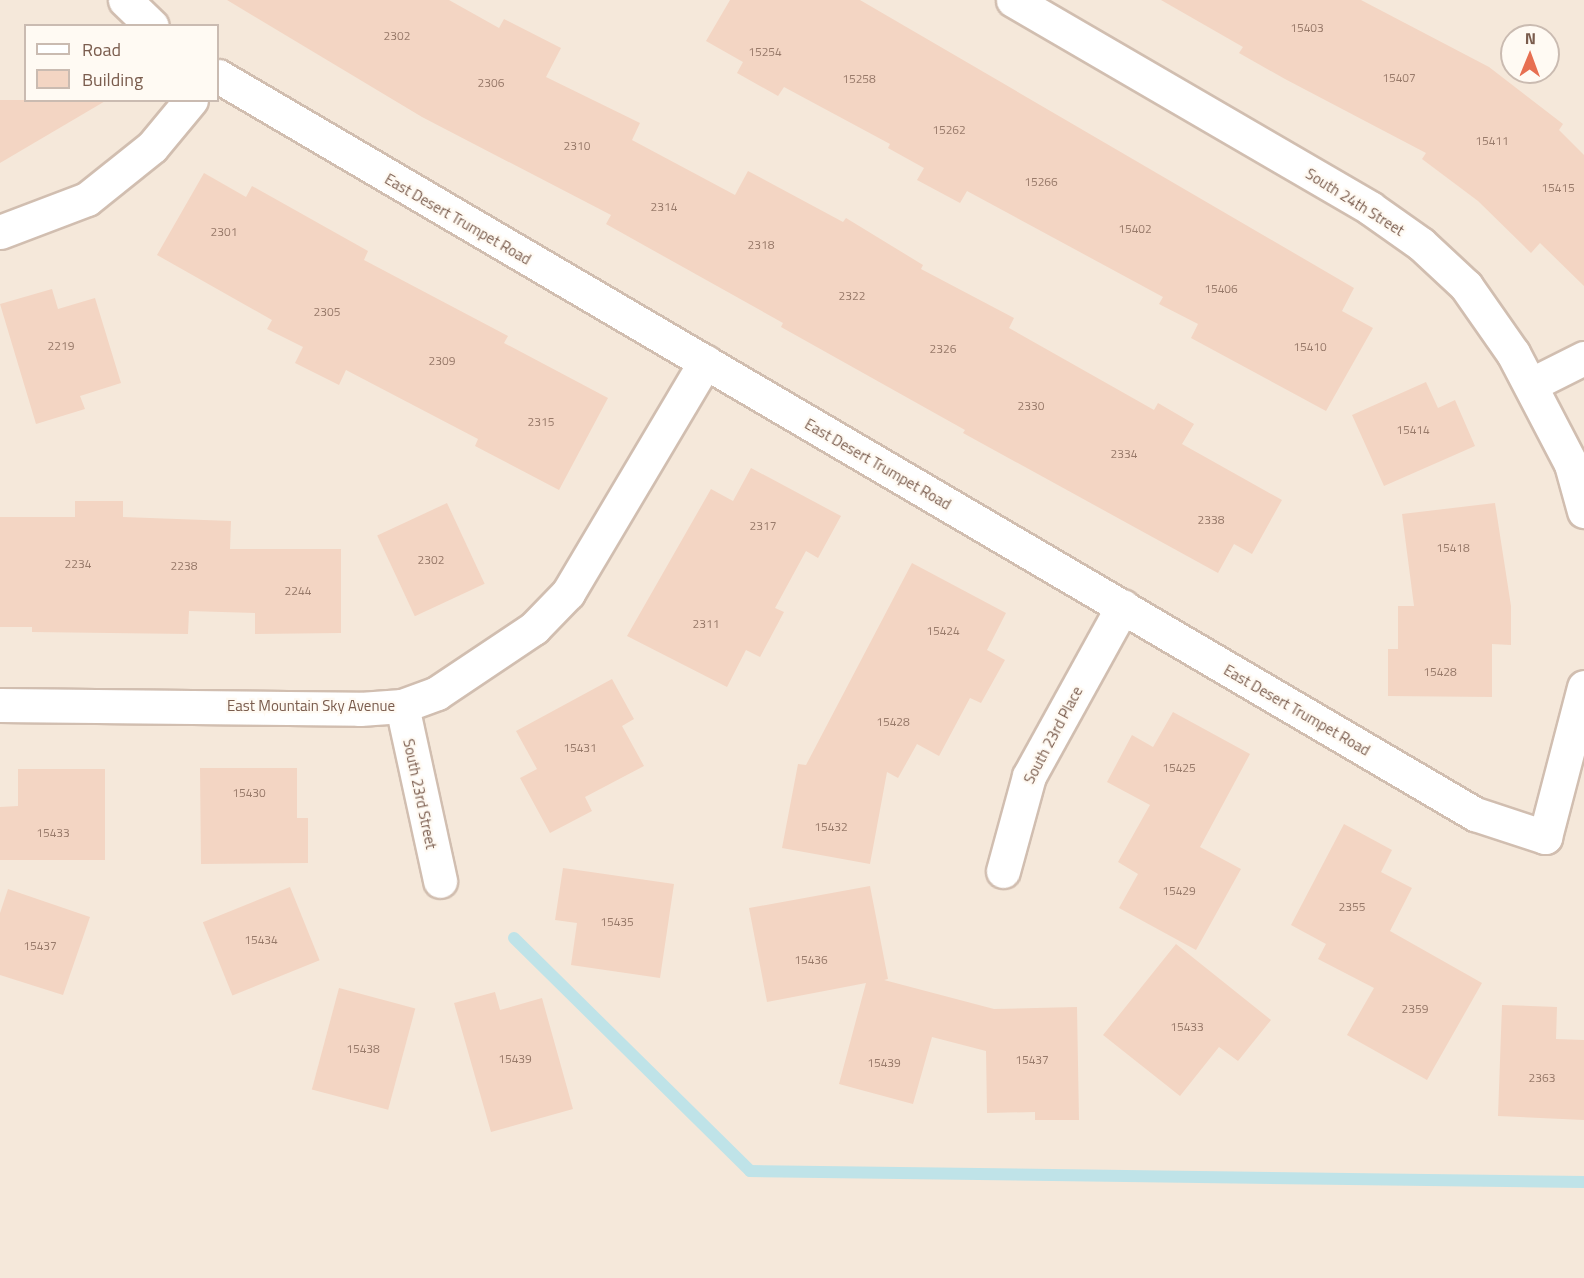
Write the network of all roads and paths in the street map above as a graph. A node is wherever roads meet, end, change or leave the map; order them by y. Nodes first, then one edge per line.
1 (125, 0) edge
2 (1013, 0) edge
3 (150, 24) edge
4 (219, 77) edge
5 (189, 102) edge
6 (0, 232) edge
7 (1584, 358) edge
8 (705, 362) junction
9 (1532, 384) junction
10 (1584, 511) edge
11 (1123, 606) junction
12 (1584, 687) edge
13 (0, 705) edge
14 (402, 706) junction
15 (1003, 871) dead end
16 (440, 881) dead end

1 - 3 street
2 - 9 street, South 24th Street
4 - 8 street, East Desert Trumpet Road
5 - 6 street
7 - 9 street
8 - 11 street, East Desert Trumpet Road
8 - 14 street, East Mountain Sky Avenue
9 - 10 street, South 24th Street
11 - 12 street, East Desert Trumpet Road
11 - 15 street, South 23rd Place
13 - 14 street, East Mountain Sky Avenue
14 - 16 street, South 23rd Street

